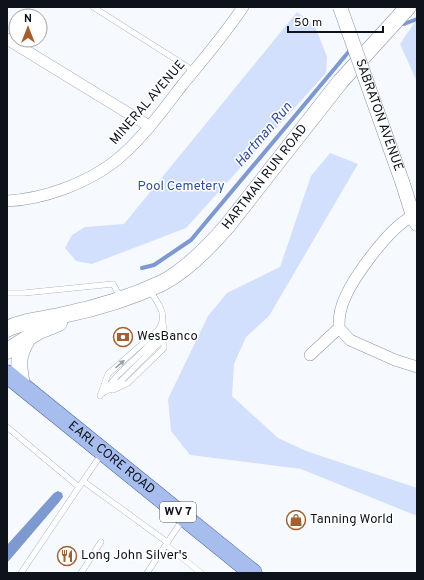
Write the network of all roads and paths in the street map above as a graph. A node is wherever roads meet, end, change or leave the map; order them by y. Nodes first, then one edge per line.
1 (93, 7) edge
2 (340, 7) edge
3 (408, 7) edge
4 (241, 8) edge
5 (7, 39) edge
6 (194, 71) junction
7 (149, 126) junction
8 (409, 191) edge
9 (7, 202) edge
10 (415, 220) edge
11 (149, 288) junction
12 (7, 293) edge
13 (122, 300) junction
14 (93, 308) junction
15 (163, 320) junction
16 (10, 327) edge
17 (339, 328) junction
18 (164, 335) junction
19 (27, 340) junction
20 (7, 351) edge
21 (310, 355) dead end
22 (417, 368) edge
23 (7, 374) edge
24 (22, 386) junction
25 (100, 396) junction
26 (7, 427) edge
27 (103, 451) junction
28 (83, 481) junction
29 (79, 486) junction
30 (184, 517) junction
31 (101, 542) dead end
32 (167, 544) junction
33 (21, 573) edge
34 (81, 573) edge
35 (147, 573) edge
36 (201, 573) edge
37 (253, 573) edge

1 - 6 lane
2 - 8 street, SABRATON AVENUE, bridge
3 - 11 main road, HARTMAN RUN ROAD
4 - 6 street, MINERAL AVENUE
5 - 7 street
6 - 7 street, MINERAL AVENUE
7 - 9 street, MINERAL AVENUE
8 - 10 street, SABRATON AVENUE
10 - 17 street
11 - 13 main road, HARTMAN RUN ROAD
11 - 15 lane
12 - 13 lane
13 - 14 main road, HARTMAN RUN ROAD
14 - 16 main road, HARTMAN RUN ROAD
14 - 19 main road, HARTMAN RUN ROAD
15 - 18 lane
25 -> 15 lane
17 - 21 street
17 - 22 street
18 - 25 lane
18 - 25 lane
19 - 20 main road, HARTMAN RUN ROAD
19 - 24 main road
23 - 24 main road, EARL CORE ROAD / WV 7
24 - 27 main road, EARL CORE ROAD / WV 7
26 - 29 lane
27 - 28 lane
27 - 30 main road, EARL CORE ROAD / WV 7
28 - 29 lane
28 - 32 lane
29 - 33 lane
30 - 32 lane
30 - 37 main road, EARL CORE ROAD / WV 7
31 - 34 lane
32 - 35 lane
32 - 36 lane

